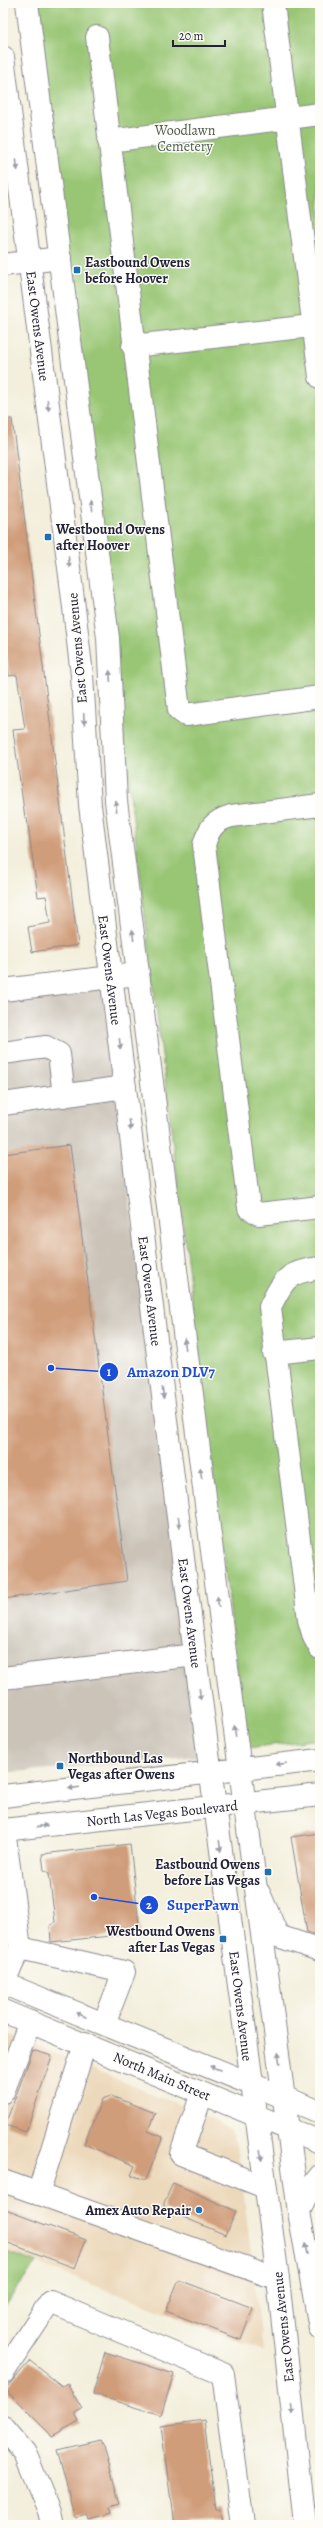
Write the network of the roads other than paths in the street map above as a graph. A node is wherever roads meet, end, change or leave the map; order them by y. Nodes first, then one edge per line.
1 (27, 3) edge
2 (272, 3) edge
3 (97, 37) dead end
4 (3, 57) edge
5 (320, 114) edge
6 (287, 118) junction
7 (109, 141) junction
8 (60, 258) junction
9 (30, 262) junction
10 (3, 265) edge
11 (316, 326) edge
12 (133, 346) junction
13 (320, 377) edge
14 (320, 697) edge
15 (320, 805) edge
16 (137, 974) junction
17 (112, 977) junction
18 (3, 990) edge
19 (3, 1053) edge
20 (125, 1087) junction
21 (64, 1096) junction
22 (3, 1104) edge
23 (320, 1207) edge
24 (320, 1268) edge
25 (320, 1348) edge
26 (274, 1353) junction
27 (320, 1648) edge
28 (195, 1655) junction
29 (3, 1678) edge
30 (320, 1760) edge
31 (240, 1769) junction
32 (210, 1772) junction
33 (320, 1795) edge
34 (3, 1796) edge
35 (245, 1804) junction
36 (215, 1807) junction
37 (4, 1830) edge
38 (257, 1887) junction
39 (20, 1948) junction
40 (320, 1950) edge
41 (3, 1983) edge
42 (3, 2011) edge
43 (30, 2022) junction
44 (104, 2024) junction
45 (85, 2044) junction
46 (251, 2083) junction
47 (3, 2092) edge
48 (202, 2094) junction
49 (284, 2097) junction
50 (320, 2112) edge
51 (256, 2116) junction
52 (288, 2130) junction
53 (320, 2142) edge
54 (320, 2176) edge
55 (3, 2181) edge
56 (265, 2187) junction
57 (38, 2194) junction
58 (299, 2212) junction
59 (278, 2279) junction
60 (320, 2328) edge
61 (3, 2373) edge
62 (3, 2427) edge
63 (52, 2525) edge
64 (243, 2525) edge
65 (305, 2525) edge

1 - 8 main road, East Owens Avenue
2 - 6 main road
3 - 7 main road
4 -> 9 main road, East Owens Avenue
5 - 6 main road
6 - 7 main road
6 - 11 main road
7 - 12 main road
8 - 9 main road
16 -> 8 main road, East Owens Avenue
9 - 10 main road
9 -> 17 main road, East Owens Avenue
11 - 12 main road
11 - 13 main road
12 - 14 main road
15 - 23 main road
16 - 17 main road
31 -> 16 main road, East Owens Avenue
17 - 18 main road
17 -> 20 main road, East Owens Avenue
19 - 21 main road
20 - 21 main road
20 -> 28 main road, East Owens Avenue
21 - 22 main road
24 - 26 main road
25 - 26 main road
26 - 27 main road
28 - 29 main road
28 -> 32 main road, East Owens Avenue
30 -> 31 main road
31 - 32 main road
31 - 35 main road, East Owens Avenue
32 -> 34 main road
32 - 36 main road, East Owens Avenue
33 - 35 main road, North Las Vegas Boulevard
35 - 36 main road, North Las Vegas Boulevard
35 - 38 main road, East Owens Avenue
37 -> 36 main road, North Las Vegas Boulevard
36 -> 46 main road, East Owens Avenue
37 - 39 main road
38 - 40 main road
49 -> 38 main road, East Owens Avenue
39 - 41 main road
39 - 44 main road
44 -> 41 main road, North Main Street
42 - 43 main road, North Main Street
43 - 45 main road, North Main Street
43 - 47 main road
46 -> 44 main road, North Main Street
45 - 48 main road, North Main Street
45 - 57 main road
46 - 49 main road, North Main Street
46 - 51 main road, East Owens Avenue
48 - 51 main road, North Main Street
48 - 56 main road
49 - 50 main road, North Main Street
49 - 52 main road, East Owens Avenue
51 - 52 main road, North Main Street
51 -> 56 main road, East Owens Avenue
52 - 53 main road, North Main Street
52 - 58 main road, East Owens Avenue
54 - 58 main road
55 - 57 main road
56 - 59 main road, East Owens Avenue
57 - 59 main road
60 -> 58 main road, East Owens Avenue
59 -> 65 main road, East Owens Avenue
61 - 64 main road
62 - 63 main road

